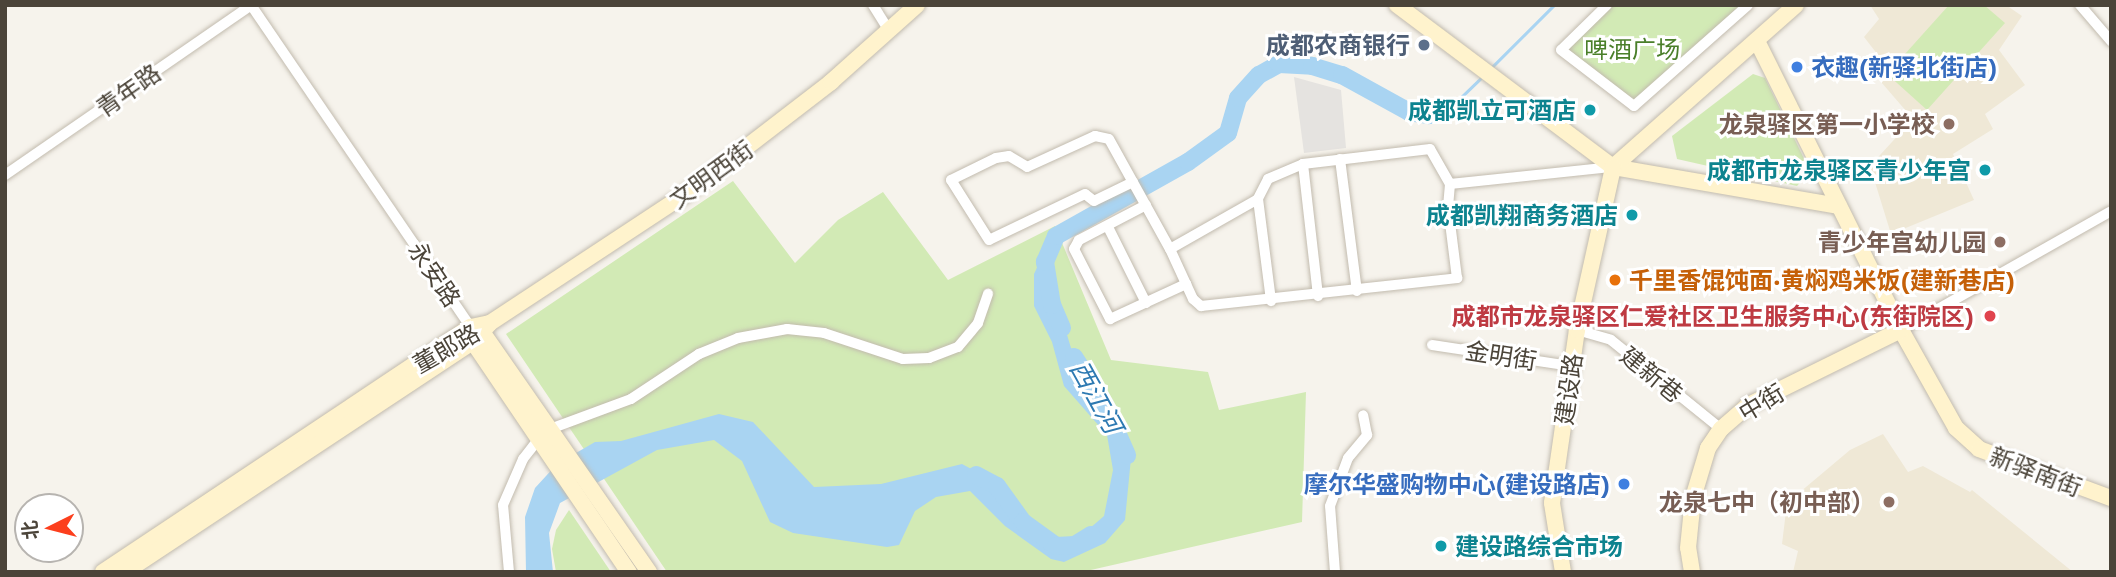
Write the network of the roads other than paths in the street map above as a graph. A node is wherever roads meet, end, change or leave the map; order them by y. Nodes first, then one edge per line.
1 (251, 5) edge
2 (873, 5) edge
3 (917, 5) edge
4 (1397, 5) edge
5 (1607, 5) edge
6 (1748, 5) edge
7 (1796, 5) edge
8 (2080, 5) edge
9 (889, 31) junction
10 (1758, 41) junction
11 (2111, 41) edge
12 (1340, 159) junction
13 (1303, 164) junction
14 (1613, 167) junction
15 (5, 175) edge
16 (1133, 183) junction
17 (1450, 184) junction
18 (1258, 199) junction
19 (1143, 201) junction
20 (1839, 206) junction
21 (2111, 211) edge
22 (1108, 227) junction
23 (1170, 249) junction
24 (1186, 284) junction
25 (1357, 292) junction
26 (988, 294) dead end
27 (1318, 296) junction
28 (1271, 301) junction
29 (1146, 303) junction
30 (1577, 330) junction
31 (1900, 330) junction
32 (479, 331) junction
33 (1432, 345) dead end
34 (1571, 366) junction
35 (1363, 415) dead end
36 (1721, 429) junction
37 (544, 435) junction
38 (2111, 498) edge
39 (594, 507) junction
40 (103, 572) edge
41 (125, 572) edge
42 (509, 572) edge
43 (629, 572) edge
44 (649, 572) edge
45 (1335, 572) edge
46 (1563, 572) edge
47 (1692, 572) edge

1 - 15 street, 青年路
1 - 32 street, 永安路
2 - 9 street
3 - 9 street, 文明西街
4 - 14 street
5 - 6 street
7 - 10 street
8 - 11 street
9 - 32 street, 文明西街
10 - 14 street
10 - 20 street, 新驿南街
12 - 13 street
12 - 17 street
12 - 25 street
13 - 18 street
13 - 27 street
14 - 17 street
14 - 20 street
14 - 30 street, 建设路
16 - 16 street
16 - 19 street
17 - 25 street
18 - 23 street
18 - 28 street
19 - 22 street
19 - 23 street
20 - 31 street, 新驿南街
21 - 31 street
22 - 29 street
22 - 29 street
23 - 24 street
24 - 28 street
24 - 29 street
25 - 27 street
26 - 37 street
27 - 28 street
30 - 34 street, 建设路
30 - 36 street, 建新巷
31 - 36 street, 中街
31 - 38 street, 新驿南街
32 - 37 street
32 - 40 street, 董郞路
32 - 41 street, 董郞路
33 - 34 street, 金明街
34 - 46 street, 建设路
35 - 45 street
36 - 47 street, 中街
37 - 39 street
37 - 42 street
39 - 43 street
39 - 44 street

